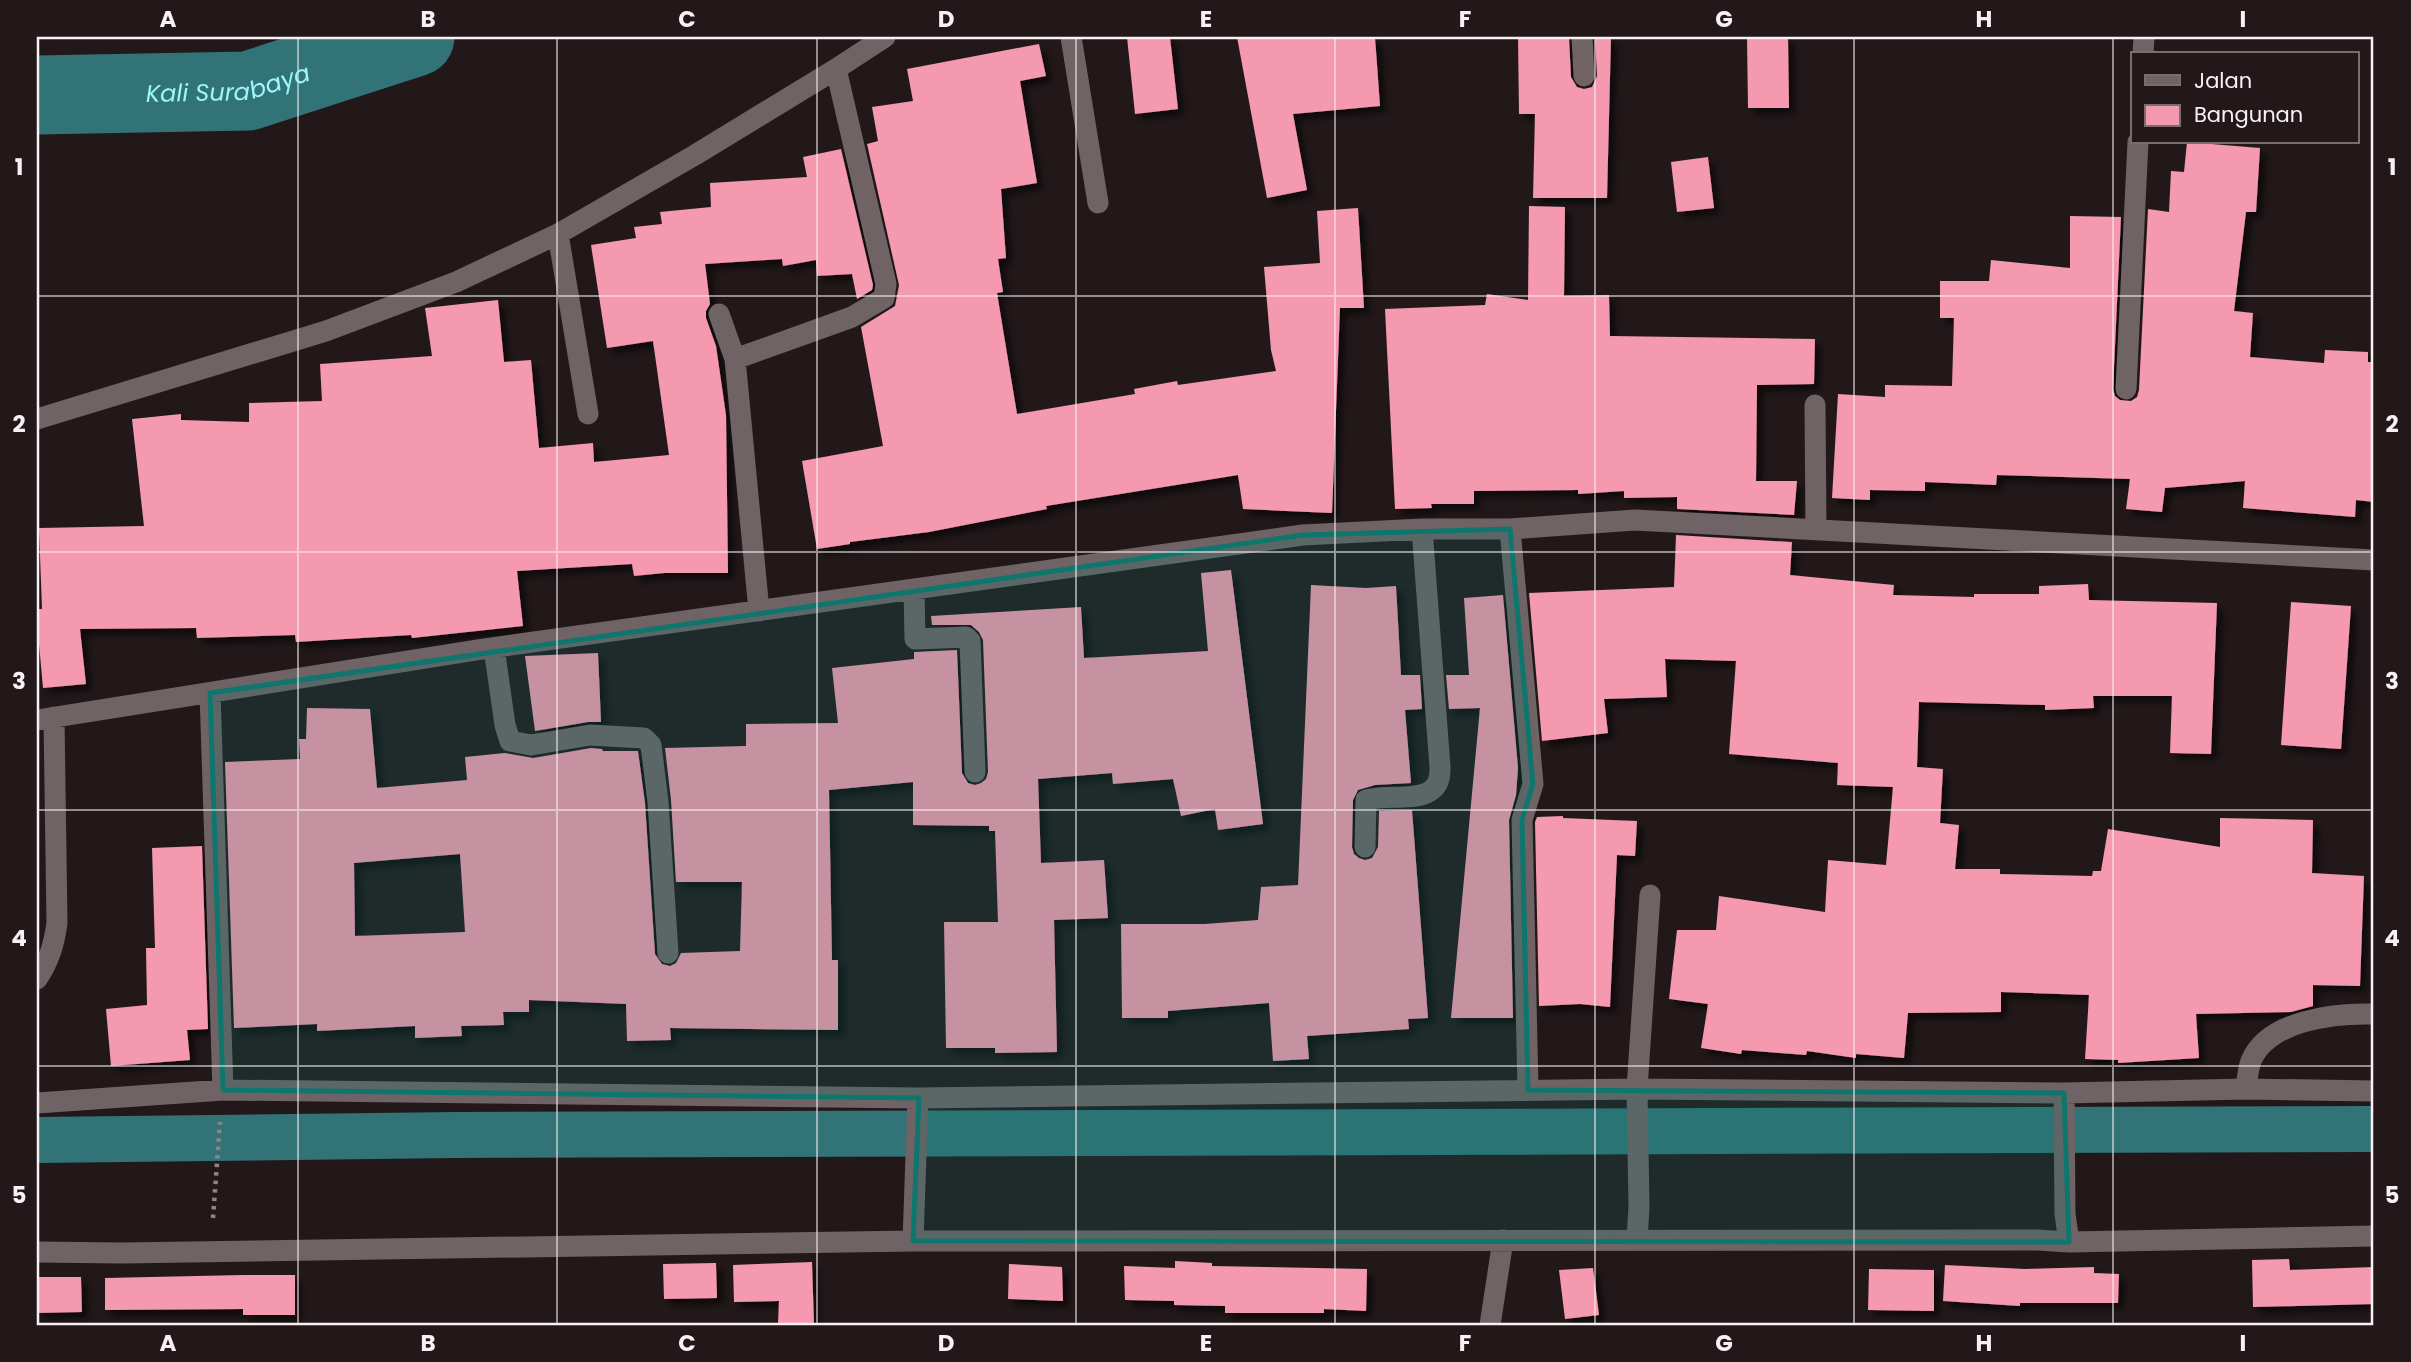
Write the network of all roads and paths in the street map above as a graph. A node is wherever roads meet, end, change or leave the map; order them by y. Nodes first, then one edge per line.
1 (884, 37) edge
2 (1071, 37) edge
3 (1582, 37) edge
4 (836, 69) junction
5 (1584, 76) dead end
6 (2138, 144) edge
7 (1098, 203) dead end
8 (558, 234) junction
9 (719, 314) dead end
10 (735, 359) junction
11 (2126, 389) dead end
12 (1815, 405) dead end
13 (589, 414) dead end
14 (37, 419) edge
15 (1510, 528) junction
16 (1422, 529) junction
17 (1816, 530) junction
18 (2374, 560) edge
19 (914, 590) junction
20 (759, 611) junction
21 (494, 648) junction
22 (210, 693) junction
23 (45, 718) edge
24 (975, 772) dead end
25 (1365, 847) dead end
26 (1650, 895) dead end
27 (668, 953) dead end
28 (37, 979) edge
29 (2374, 1014) edge
30 (2246, 1089) junction
31 (1528, 1090) junction
32 (2374, 1091) edge
33 (1638, 1098) junction
34 (222, 1100) junction
35 (37, 1103) edge
36 (918, 1103) junction
37 (2065, 1103) junction
38 (213, 1218) dead end
39 (2374, 1236) edge
40 (1503, 1240) junction
41 (1637, 1240) junction
42 (914, 1241) junction
43 (2069, 1242) junction
44 (37, 1252) edge
45 (1490, 1325) edge

1 - 4 street
2 - 7 street
3 - 5 street
4 - 8 street
4 - 10 street
6 - 11 street
8 - 13 street
8 - 14 street
9 - 10 street
10 - 20 street
12 - 17 street
15 - 16 street
15 - 17 street
15 - 31 street
16 - 19 street
16 - 25 street
17 - 18 street
19 - 20 street
19 - 24 street
20 - 21 street
21 - 22 street
21 - 27 street
22 - 23 street
22 - 34 street
23 - 28 street
26 - 33 street
29 - 30 street
30 - 32 street
30 - 37 street
31 - 33 street
31 - 36 street
33 - 37 street
33 - 41 street
34 - 35 street
34 - 36 street
34 - 38 path
36 - 42 street
37 - 43 street
39 - 43 street
40 - 41 street
40 - 42 street
40 - 45 street
41 - 43 street
42 - 44 street

